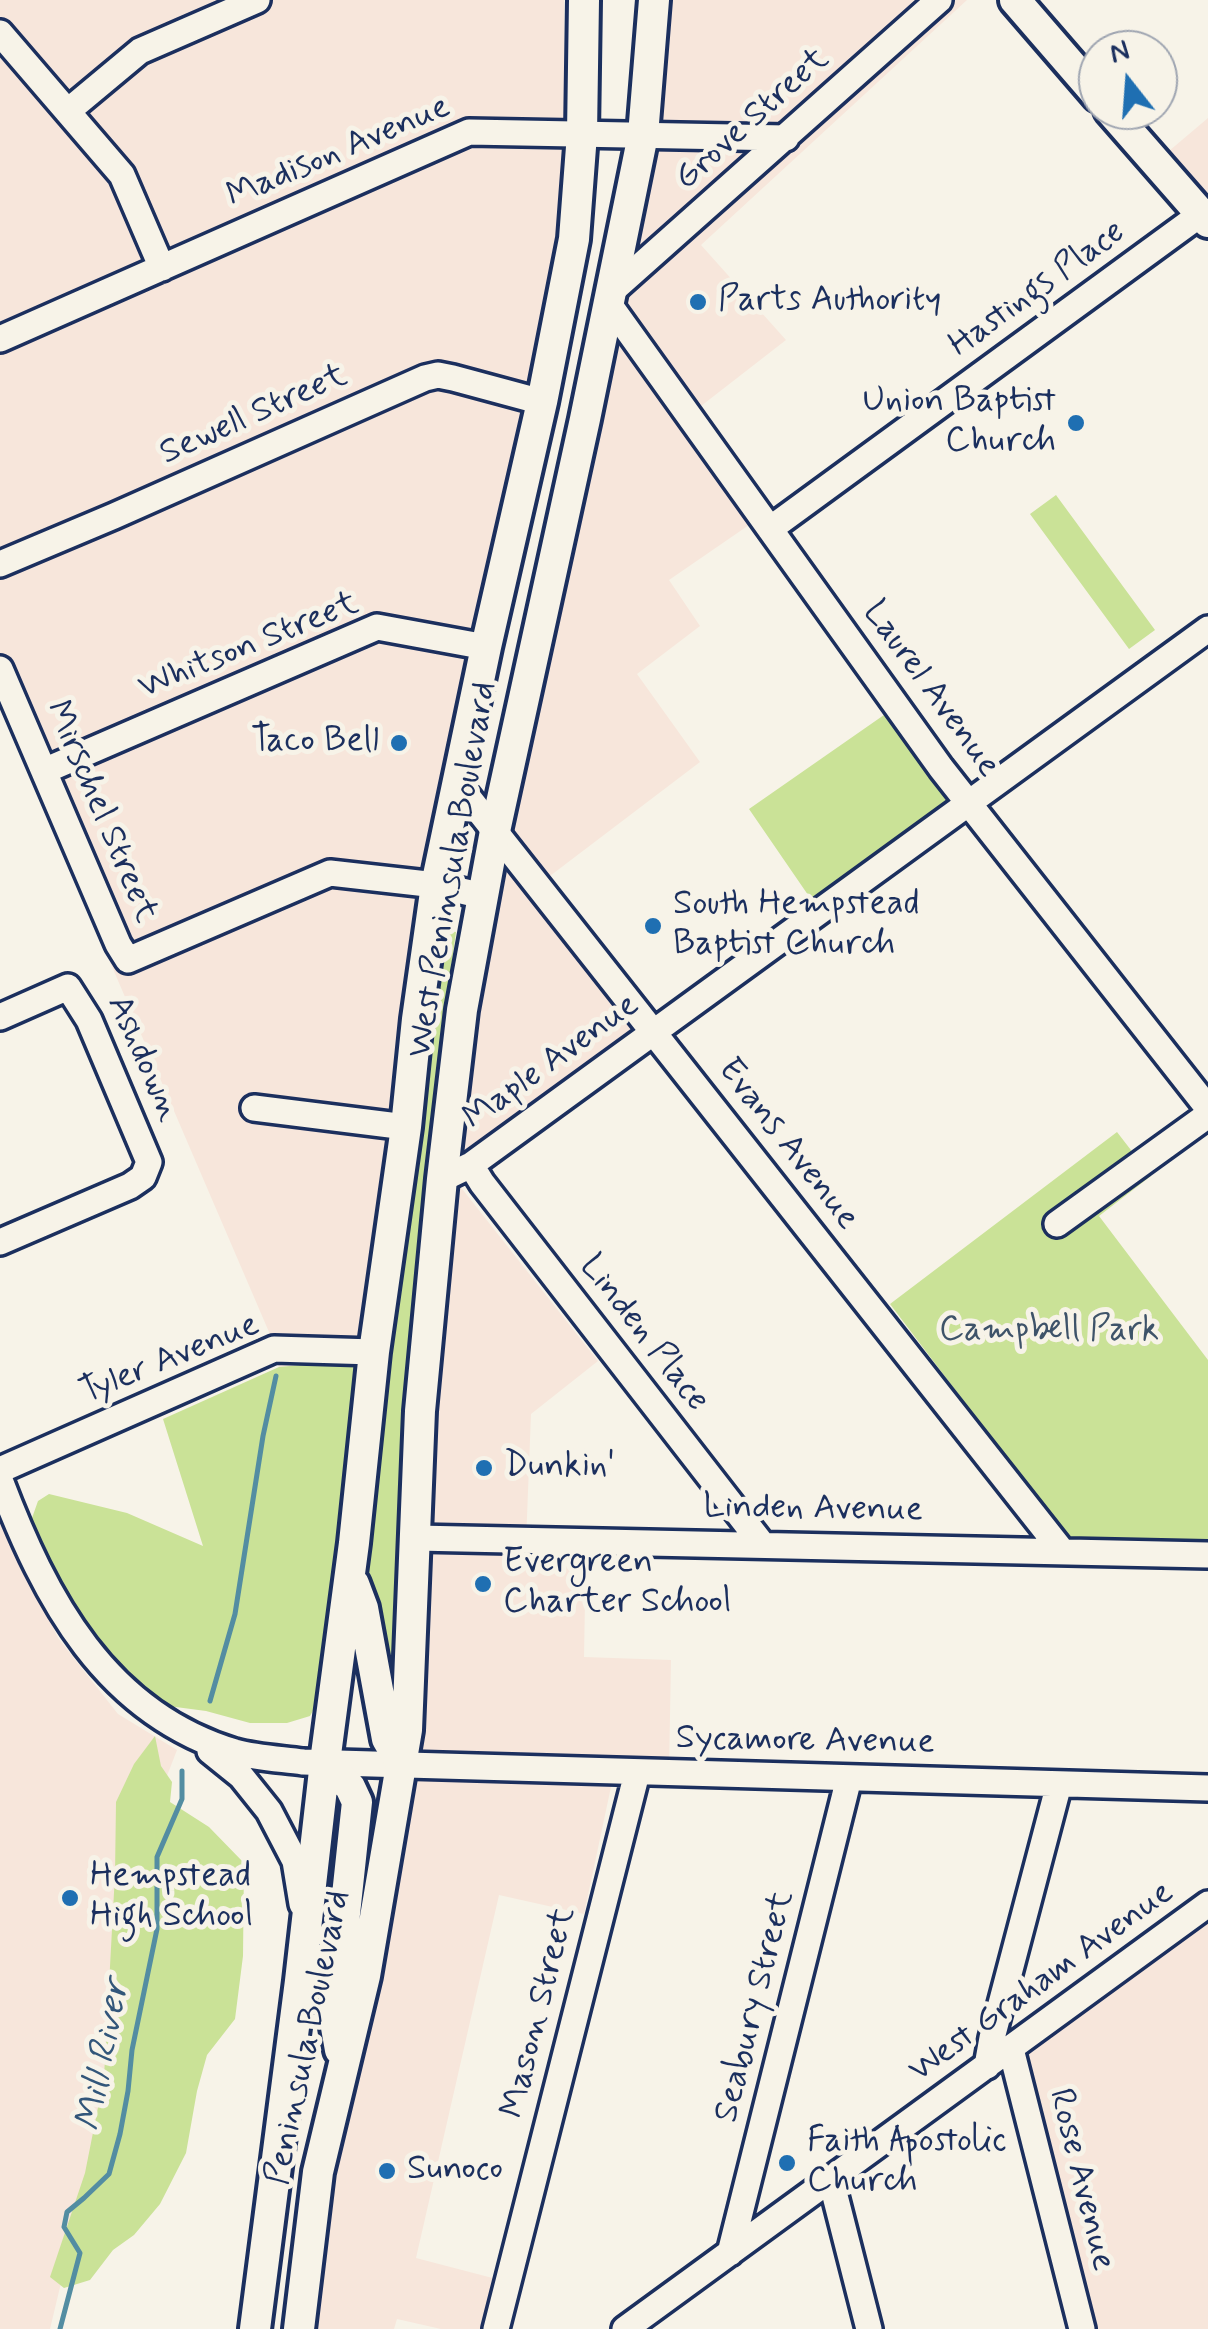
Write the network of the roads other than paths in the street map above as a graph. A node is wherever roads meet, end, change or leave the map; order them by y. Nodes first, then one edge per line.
1 (257, 0) edge
2 (584, 0) edge
3 (654, 0) edge
4 (939, 0) edge
5 (1014, 0) edge
6 (0, 33) edge
7 (1078, 73) edge
8 (68, 111) junction
9 (1128, 130) edge
10 (582, 134) junction
11 (643, 135) junction
12 (786, 138) junction
13 (1205, 218) edge
14 (162, 268) junction
15 (610, 297) junction
16 (0, 338) edge
17 (542, 402) junction
18 (770, 528) junction
19 (0, 564) edge
20 (1208, 629) edge
21 (486, 647) junction
22 (0, 669) edge
23 (44, 771) junction
24 (457, 783) junction
25 (969, 804) junction
26 (495, 831) junction
27 (436, 885) junction
28 (483, 896) junction
29 (0, 1017) edge
30 (653, 1032) junction
31 (254, 1108) dead end
32 (1208, 1112) edge
33 (406, 1127) junction
34 (471, 1165) junction
35 (442, 1179) junction
36 (1057, 1224) dead end
37 (0, 1242) edge
38 (374, 1352) junction
39 (0, 1470) edge
40 (0, 1480) edge
41 (416, 1538) junction
42 (762, 1544) junction
43 (1062, 1551) junction
44 (1208, 1555) edge
45 (350, 1574) junction
46 (190, 1735) junction
47 (324, 1762) junction
48 (401, 1763) junction
49 (637, 1773) junction
50 (850, 1778) junction
51 (1058, 1784) junction
52 (1208, 1788) edge
53 (1208, 1904) edge
54 (306, 1926) junction
55 (1011, 2049) junction
56 (343, 2066) junction
57 (988, 2066) junction
58 (831, 2180) junction
59 (730, 2252) junction
60 (653, 2320) edge
61 (255, 2329) edge
62 (299, 2329) edge
63 (496, 2329) edge
64 (626, 2329) edge
65 (869, 2329) edge
66 (1082, 2329) edge

1 - 8 street
2 - 10 main road, West Peninsula Boulevard
3 - 11 main road, West Peninsula Boulevard
4 - 12 street, Grove Street
5 - 7 main road
6 - 8 street
8 - 14 street
9 - 13 main road
10 - 11 street, Madison Avenue
10 - 14 street, Madison Avenue
10 - 17 main road, West Peninsula Boulevard
11 - 12 street, Madison Avenue
11 - 15 main road, West Peninsula Boulevard
12 - 15 street, Grove Street
13 - 18 street, Hastings Place
14 - 16 street, Madison Avenue
15 - 18 street, Laurel Avenue
15 - 26 main road, West Peninsula Boulevard
17 - 19 street, Sewell Street
17 - 21 main road, West Peninsula Boulevard
18 - 25 street, Laurel Avenue
20 - 25 street, Maple Avenue
21 - 23 street, Whitson Street
21 - 24 main road, West Peninsula Boulevard
22 - 23 street, Mirschel Street
23 - 27 street, Mirschel Street
24 - 26 street, Evans Avenue
24 - 27 main road, West Peninsula Boulevard
25 - 30 street, Maple Avenue
25 - 32 street, Laurel Avenue
26 - 28 main road, West Peninsula Boulevard
26 - 30 street, Evans Avenue
27 - 28 street
27 - 33 main road, West Peninsula Boulevard
28 - 35 main road, West Peninsula Boulevard
29 - 37 street, Ashdown
30 - 34 street, Maple Avenue
30 - 43 street, Evans Avenue
31 - 33 street
32 - 36 street
33 - 38 main road, West Peninsula Boulevard
34 - 35 street, Maple Avenue
34 - 42 street, Linden Place
35 - 41 main road, West Peninsula Boulevard
38 - 39 street, Tyler Avenue
38 - 45 main road, West Peninsula Boulevard
40 - 46 street
41 - 42 street, Linden Avenue
41 - 48 main road, West Peninsula Boulevard
42 - 43 street, Linden Avenue
43 - 44 street, Linden Avenue
45 - 47 main road, West Peninsula Boulevard
45 - 48 main road
46 - 47 street, Sycamore Avenue
46 - 54 street
47 - 48 street, Sycamore Avenue
47 - 54 main road, Peninsula Boulevard
47 - 56 main road
48 - 49 street, Sycamore Avenue
48 - 56 main road, Peninsula Boulevard
49 - 50 street, Sycamore Avenue
49 - 63 street, Mason Street
50 - 51 street, Sycamore Avenue
50 - 59 street, Seabury Street
51 - 52 street, Sycamore Avenue
51 - 57 street
53 - 55 street, West Graham Avenue
54 - 61 main road, Peninsula Boulevard
55 - 57 street, West Graham Avenue
55 - 66 street, Rose Avenue
56 - 62 main road, Peninsula Boulevard
57 - 58 street, West Graham Avenue
58 - 59 street, West Graham Avenue
58 - 65 street
59 - 60 street, West Graham Avenue
60 - 64 street, West Graham Avenue

